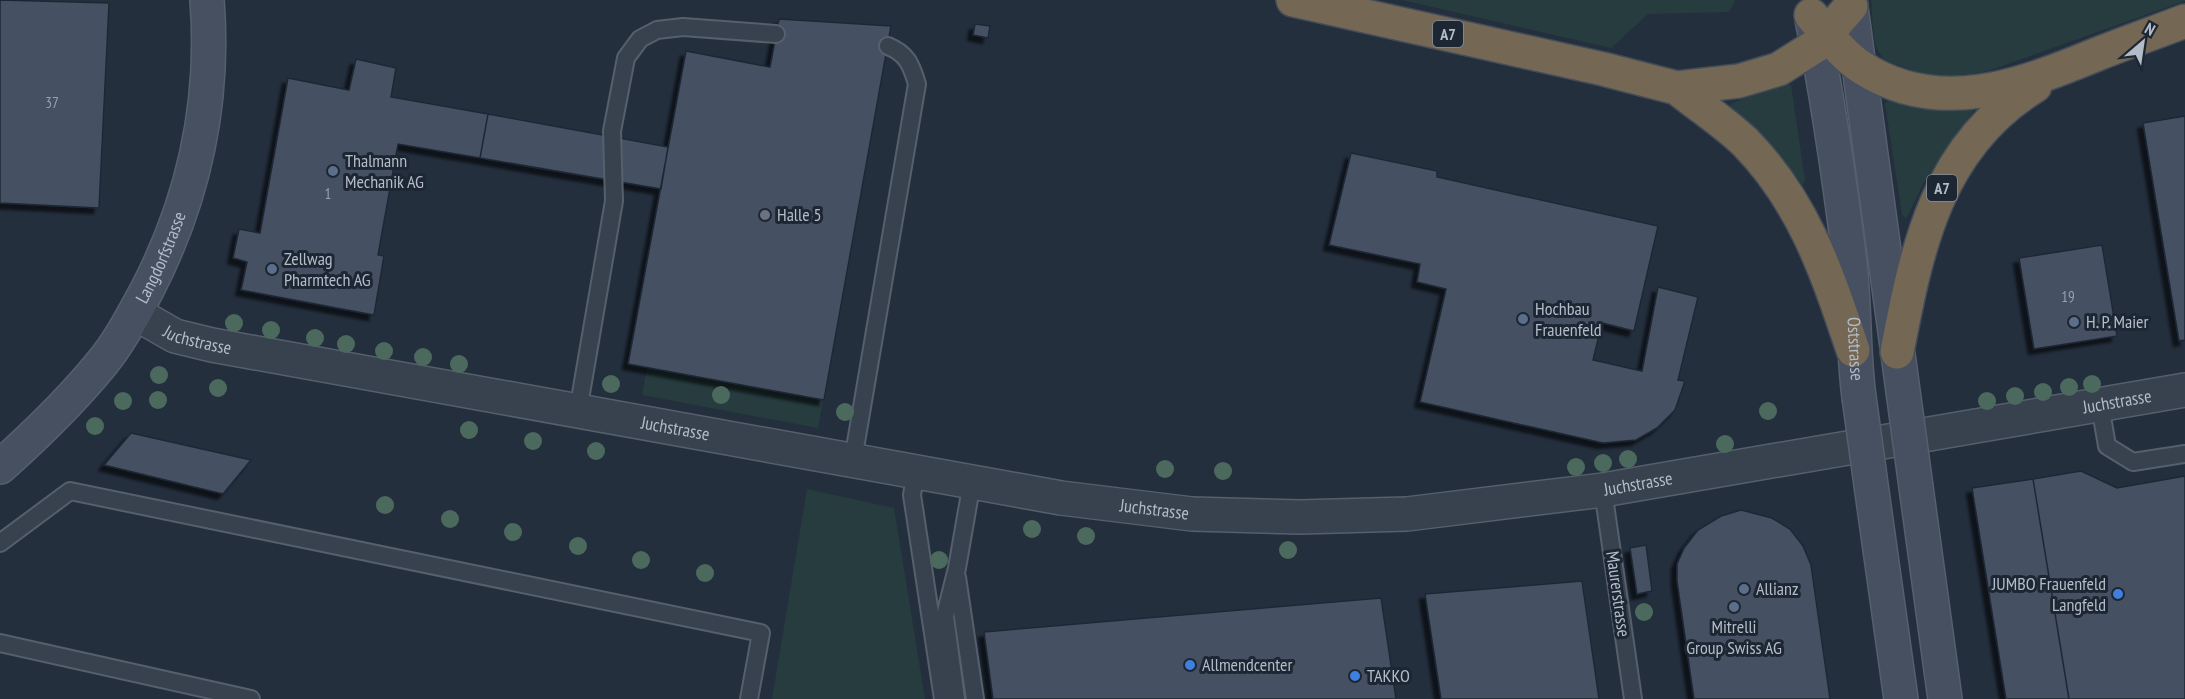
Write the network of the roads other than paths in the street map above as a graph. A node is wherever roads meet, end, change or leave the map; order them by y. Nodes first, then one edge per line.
1 (207, 0) edge
2 (1293, 0) edge
3 (1850, 3) edge
4 (2185, 21) edge
5 (1816, 24) edge
6 (777, 34) dead end
7 (888, 46) dead end
8 (1859, 66) junction
9 (2062, 70) junction
10 (1677, 88) junction
11 (135, 313) junction
12 (1853, 350) junction
13 (1897, 352) junction
14 (2185, 390) edge
15 (2100, 405) junction
16 (578, 411) junction
17 (2185, 454) edge
18 (853, 460) junction
19 (0, 467) edge
20 (916, 471) junction
21 (972, 482) junction
22 (1603, 490) junction
23 (0, 543) edge
24 (957, 568) junction
25 (0, 643) edge
26 (251, 699) edge
27 (749, 699) edge
28 (943, 699) edge
29 (956, 699) edge
30 (975, 699) edge
31 (1633, 699) edge
32 (1901, 699) edge
33 (1945, 699) edge

1 - 11 main road, Langdorfstrasse
2 - 10 highway, A7
3 - 5 highway, A7
3 - 8 main road
4 - 9 highway, A7
5 - 8 highway, A7
5 - 10 highway, A7
5 - 12 main road, Oststrasse
6 - 16 lane
7 - 18 lane
8 - 9 highway, A7
8 - 13 main road
9 - 13 highway, A7
10 - 12 highway, A7
11 - 16 street, Juchstrasse
11 - 19 main road, Langdorfstrasse
12 - 32 main road, Oststrasse, bridge
13 - 33 main road, bridge
14 - 15 street, Juchstrasse
15 - 17 lane
15 - 22 street, Juchstrasse
16 - 18 street, Juchstrasse
18 - 20 street, Juchstrasse
20 - 21 street, Juchstrasse
20 - 28 lane
21 - 22 street, Juchstrasse
21 - 24 lane
22 - 31 lane, Maurerstrasse
23 - 27 lane
24 - 29 lane
24 - 30 lane
25 - 26 lane

